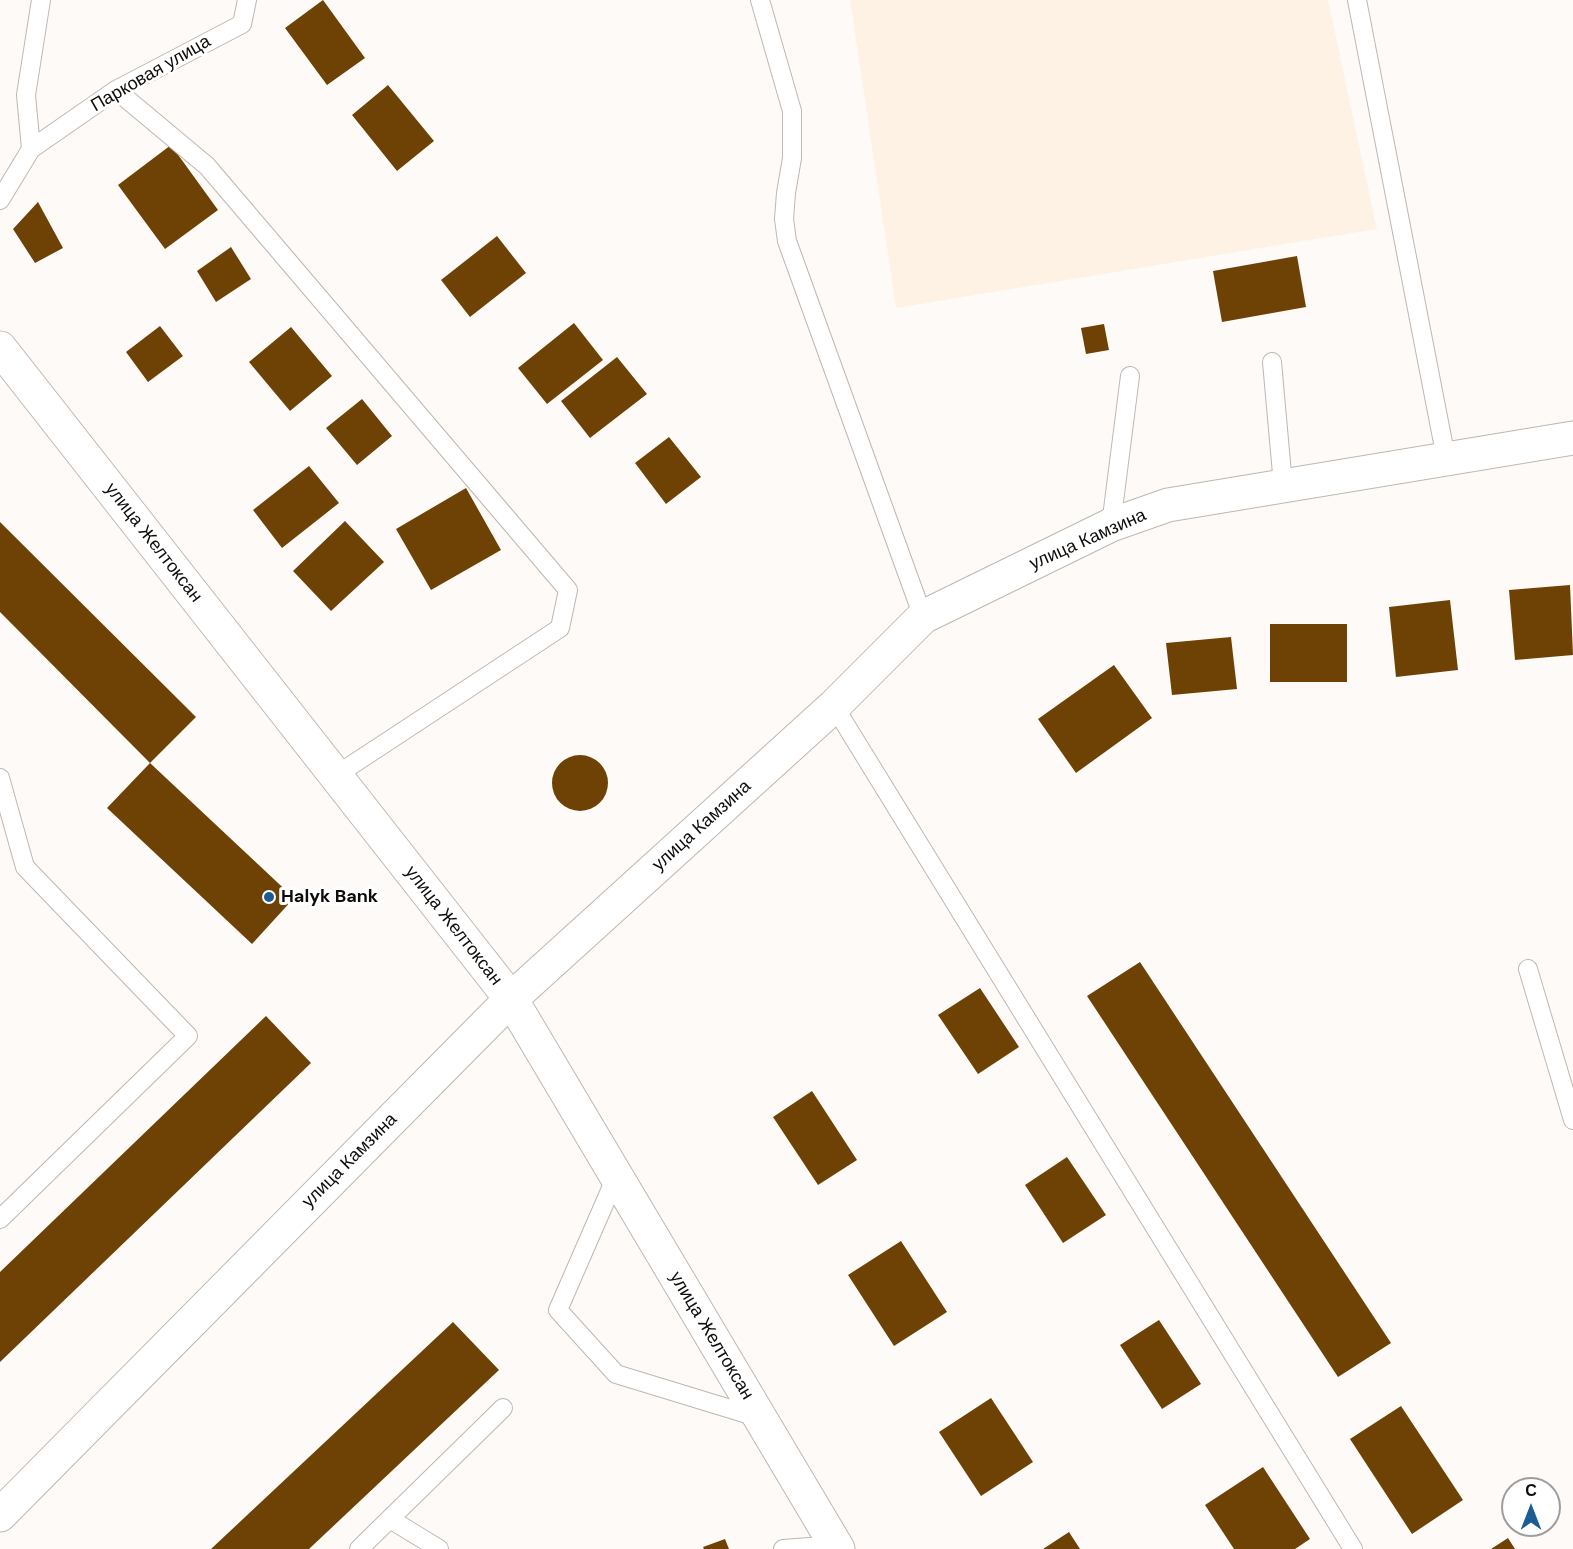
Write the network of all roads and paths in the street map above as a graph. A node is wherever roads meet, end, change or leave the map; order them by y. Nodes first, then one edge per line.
1 (41, 0) edge
2 (247, 0) edge
3 (760, 0) edge
4 (1357, 0) edge
5 (116, 90) junction
6 (32, 150) junction
7 (0, 200) edge
8 (0, 348) edge
9 (1272, 362) dead end
10 (1130, 376) dead end
11 (1573, 438) edge
12 (1446, 458) junction
13 (1283, 485) junction
14 (1111, 525) junction
15 (923, 617) junction
16 (834, 706) junction
17 (335, 776) junction
18 (0, 778) edge
19 (1528, 969) dead end
20 (511, 999) junction
21 (1573, 1120) edge
22 (616, 1177) junction
23 (0, 1219) edge
24 (503, 1408) dead end
25 (760, 1418) junction
26 (0, 1515) edge
27 (390, 1519) junction
28 (837, 1547) edge
29 (360, 1549) edge
30 (439, 1549) edge
31 (783, 1549) edge
32 (1353, 1549) edge

1 - 6 lane
2 - 5 lane, Парковая улица
3 - 15 lane
4 - 12 lane
5 - 6 lane, Парковая улица
5 - 17 lane
6 - 7 lane, Парковая улица
8 - 17 street, улица Желтоксан
9 - 13 lane
10 - 14 lane
11 - 12 street, улица Камзина
12 - 13 street, улица Камзина
13 - 14 street, улица Камзина
14 - 15 street, улица Камзина
15 - 16 street, улица Камзина
16 - 20 street, улица Камзина
16 - 32 lane
17 - 20 street, улица Желтоксан
18 - 23 lane
19 - 21 lane
20 - 22 street, улица Желтоксан
20 - 26 street, улица Камзина
22 - 25 street, улица Желтоксан
22 - 25 lane
24 - 27 lane
25 - 28 street, улица Желтоксан
27 - 29 lane
27 - 30 lane
28 - 31 lane

